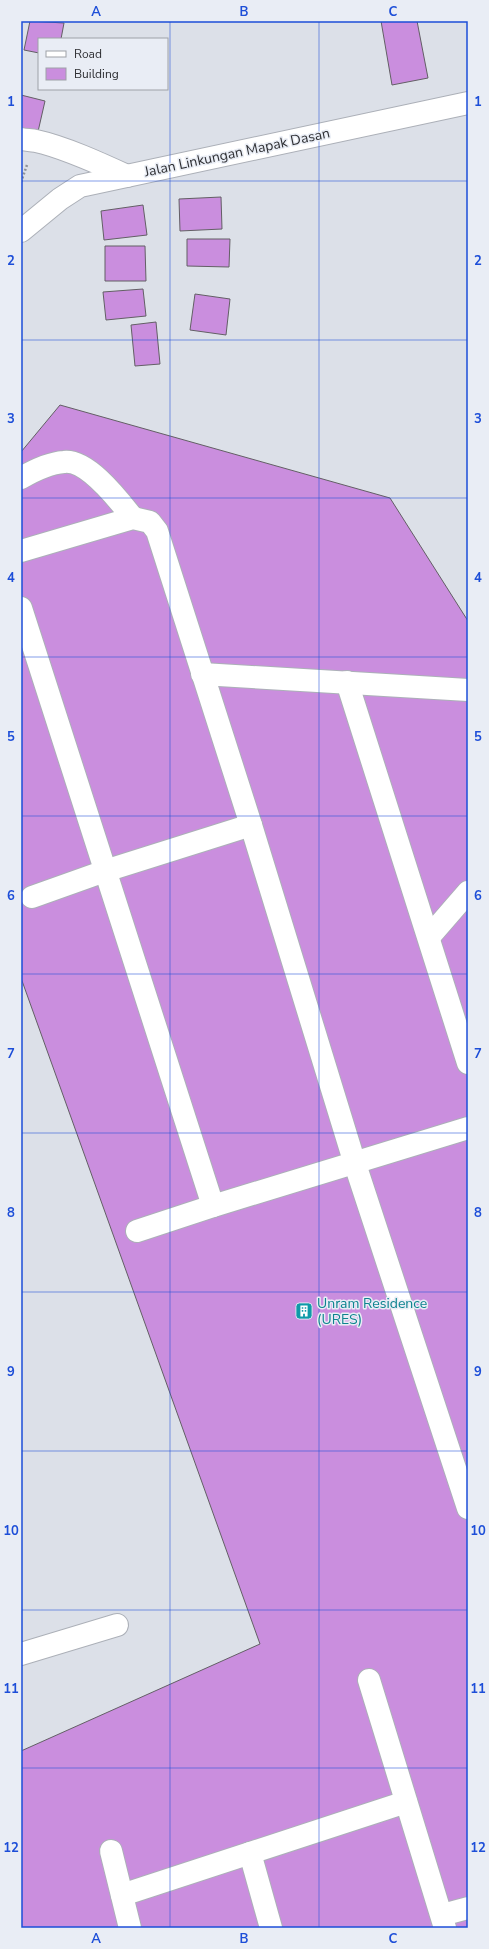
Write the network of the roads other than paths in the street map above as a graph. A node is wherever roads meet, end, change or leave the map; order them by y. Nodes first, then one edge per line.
1 (468, 103) edge
2 (21, 139) edge
3 (127, 176) junction
4 (21, 231) edge
5 (21, 478) edge
6 (133, 518) junction
7 (21, 551) edge
8 (21, 608) edge
9 (202, 674) junction
10 (347, 682) junction
11 (468, 690) edge
12 (251, 825) junction
13 (105, 871) junction
14 (468, 892) edge
15 (32, 897) dead end
16 (429, 938) junction
17 (468, 1063) edge
18 (468, 1128) edge
19 (355, 1164) junction
20 (213, 1206) junction
21 (137, 1231) dead end
22 (468, 1508) edge
23 (117, 1625) dead end
24 (21, 1654) edge
25 (368, 1680) dead end
26 (406, 1802) junction
27 (111, 1851) dead end
28 (250, 1853) junction
29 (122, 1895) junction
30 (468, 1908) edge
31 (443, 1921) edge
32 (130, 1928) edge
33 (271, 1928) edge

1 - 3 street, Jalan Linkungan Mapak Dasan
2 - 3 street
3 - 4 street, Jalan Linkungan Mapak Dasan
5 - 6 street
6 - 7 street
6 - 9 street
8 - 13 street
9 - 10 street
9 - 12 street
10 - 11 street
10 - 16 street
12 - 13 street
12 - 19 street
13 - 15 street
13 - 20 street
14 - 16 street
16 - 17 street
18 - 19 street
19 - 20 street
19 - 22 street
20 - 21 street
23 - 24 street
25 - 26 street
26 - 28 street
26 - 31 street
27 - 29 street
28 - 29 street
28 - 33 street
29 - 32 street
30 - 31 street

